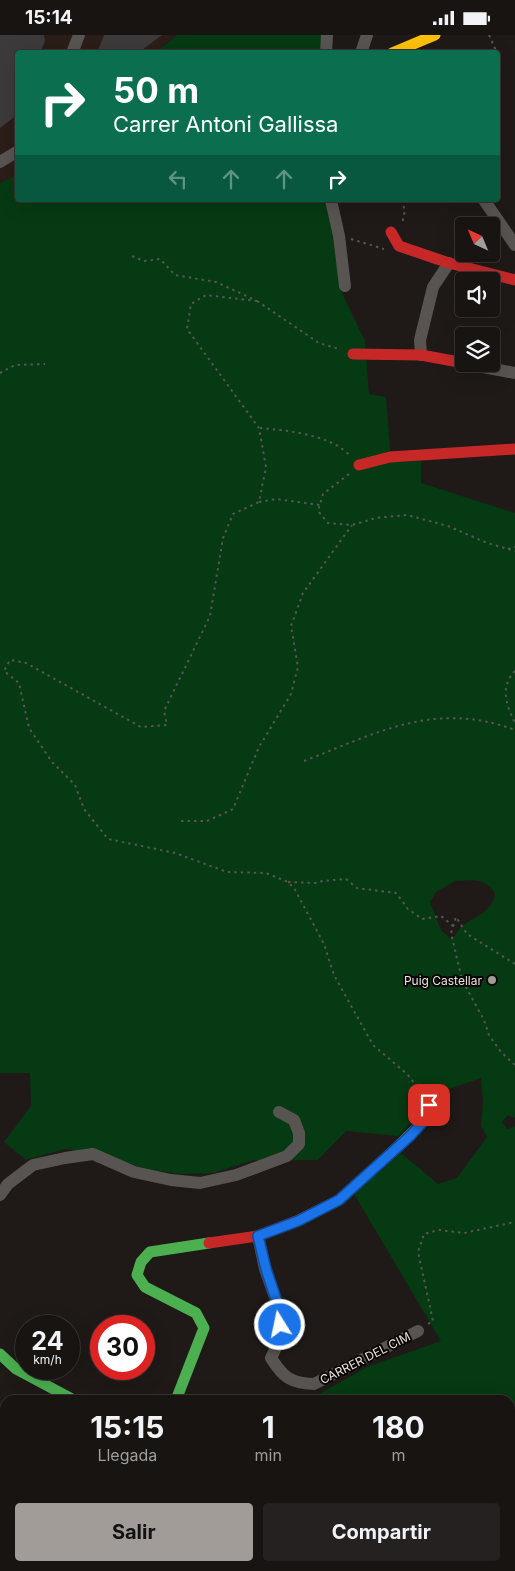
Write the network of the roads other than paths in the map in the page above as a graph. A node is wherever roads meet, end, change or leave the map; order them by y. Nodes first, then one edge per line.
1 (79, 35) edge
2 (327, 35) edge
3 (367, 35) edge
4 (435, 35) edge
5 (73, 50) edge
6 (326, 50) edge
7 (361, 50) edge
8 (399, 50) edge
9 (15, 153) edge
10 (0, 162) edge
11 (332, 202) edge
12 (485, 202) edge
13 (392, 232) dead end
14 (515, 245) edge
15 (449, 263) junction
16 (515, 280) edge
17 (345, 286) dead end
18 (353, 354) road end
19 (421, 355) junction
20 (455, 361) edge
21 (500, 370) edge
22 (515, 373) edge
23 (515, 449) edge
24 (359, 465) road end
25 (429, 1105) road end
26 (279, 1112) dead end
27 (0, 1195) edge
28 (258, 1236) junction
29 (418, 1331) road end
30 (0, 1354) edge
31 (65, 1395) edge
32 (178, 1395) edge

1 - 5 street
2 - 6 street
3 - 7 street
4 - 8 street
9 - 10 street
11 - 17 street
12 - 14 street
13 - 15 street
15 - 16 street
15 - 19 street
18 - 19 street
19 - 20 street
21 - 22 street
23 - 24 street
25 - 28 street
26 - 27 street
28 - 29 street, CARRER DEL CIM
28 - 32 street
30 - 31 street

